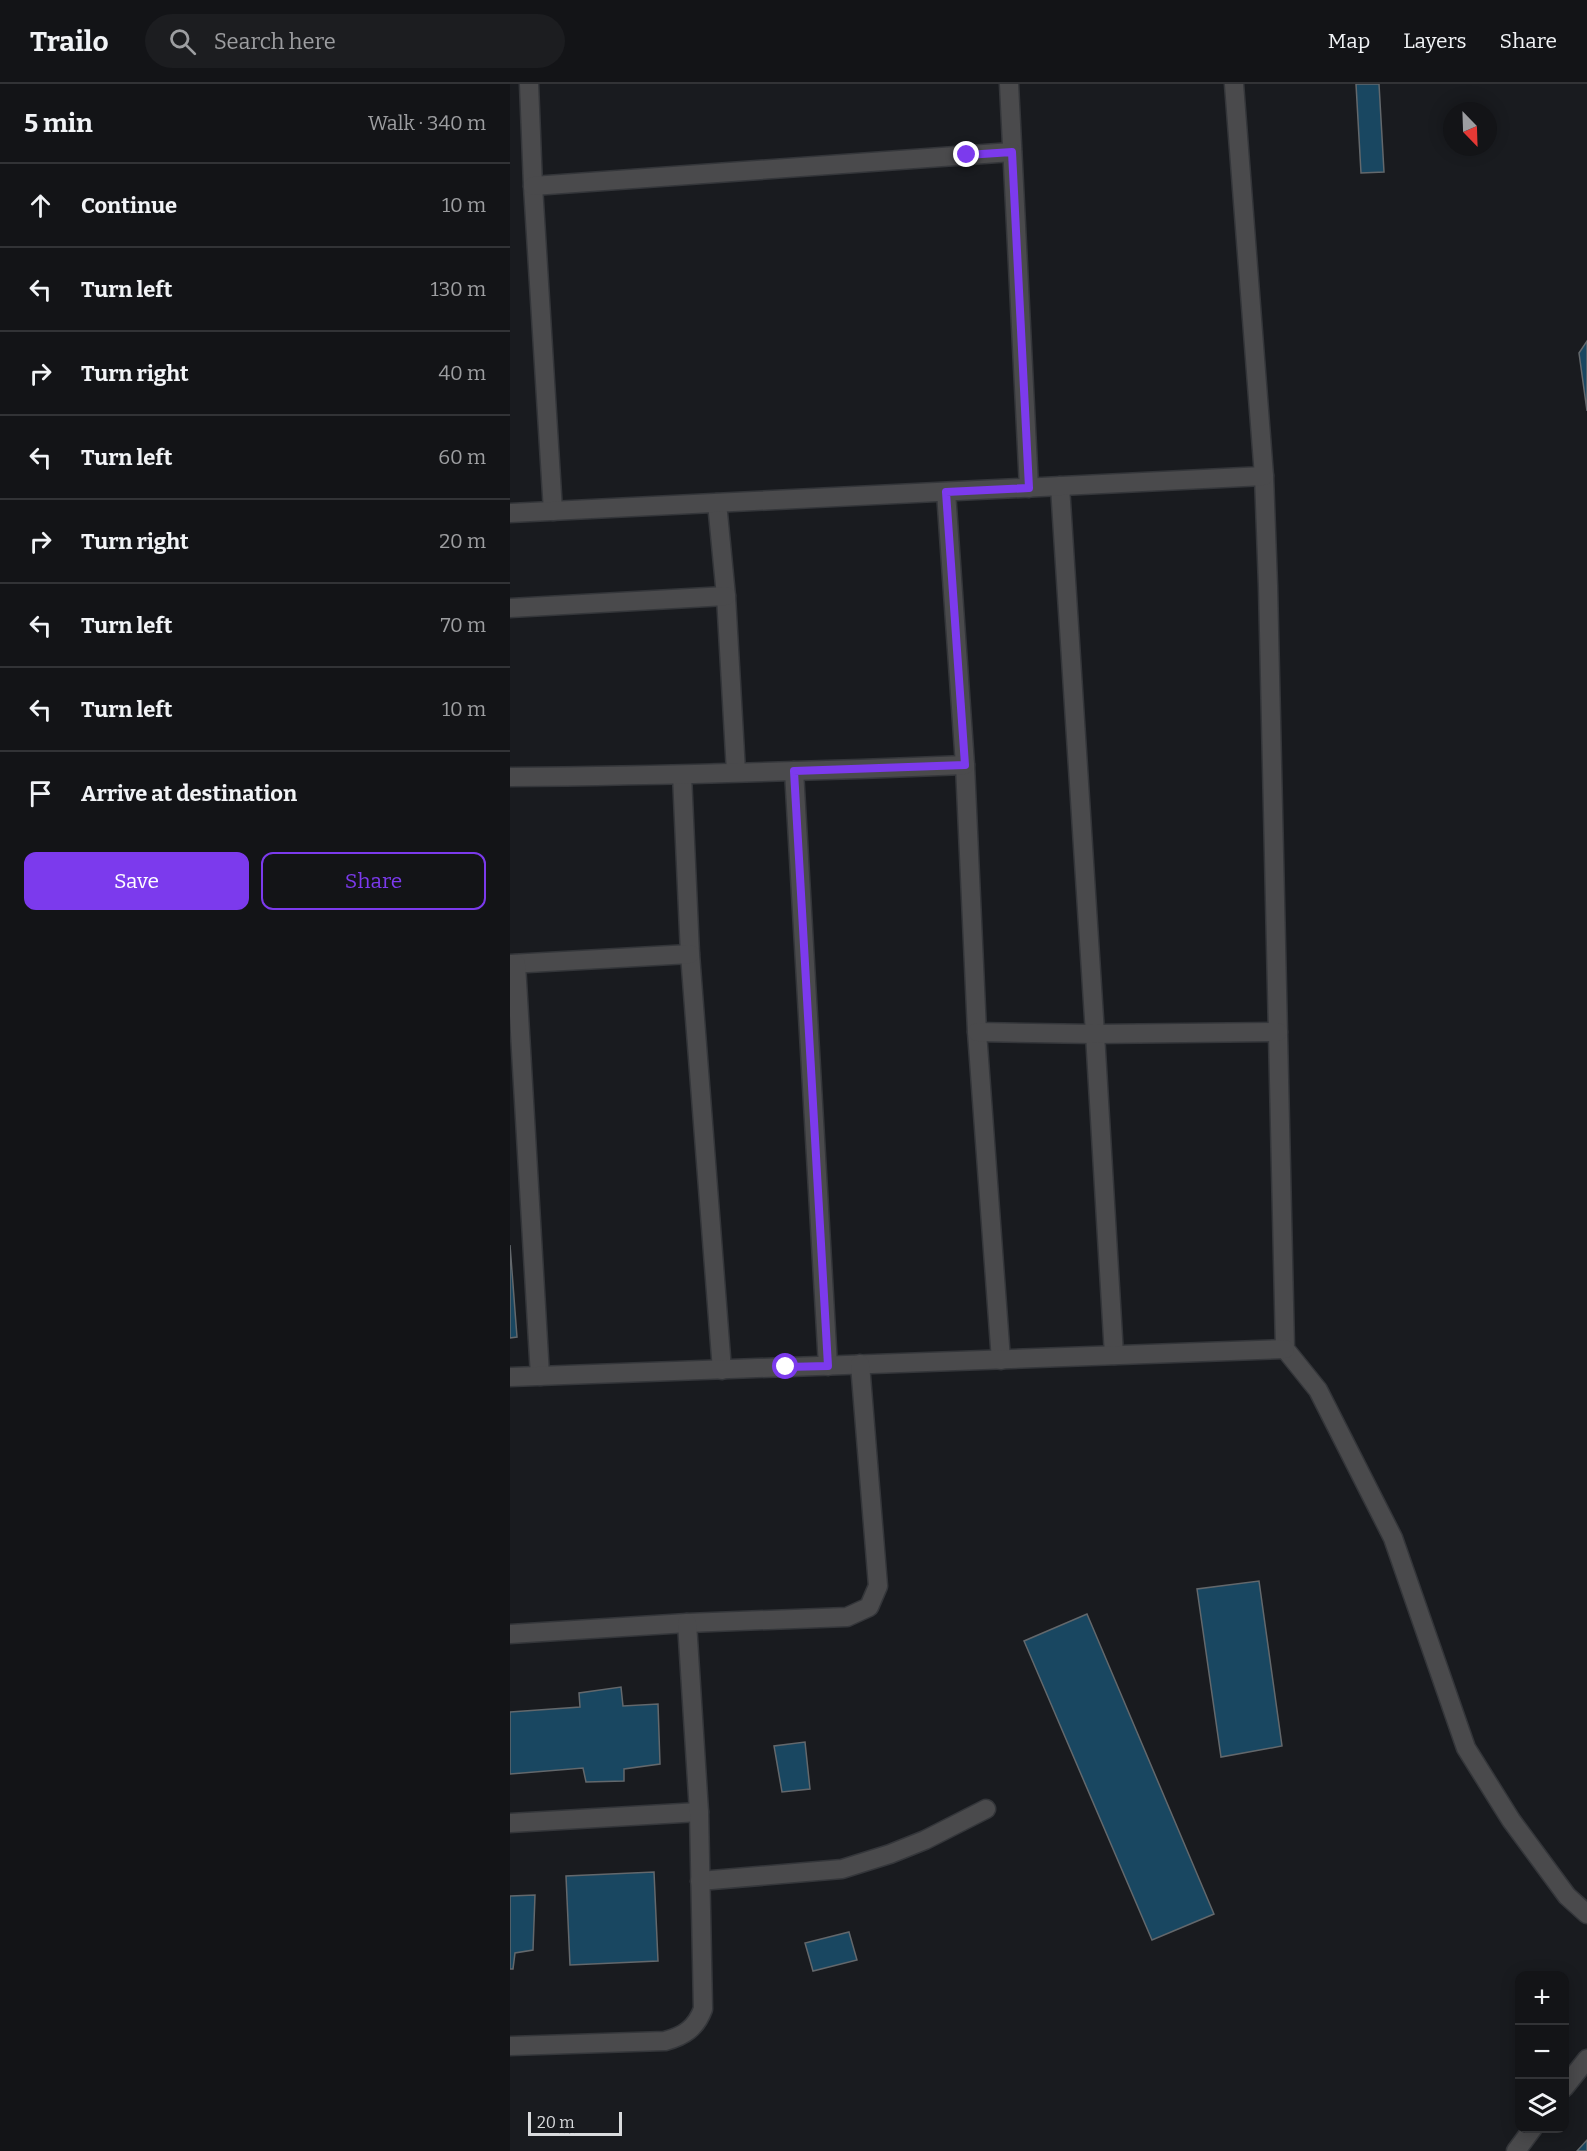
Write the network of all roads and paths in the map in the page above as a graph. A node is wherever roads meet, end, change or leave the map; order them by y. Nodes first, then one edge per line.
1 (529, 84) edge
2 (1009, 84) edge
3 (1234, 84) edge
4 (1012, 152) junction
5 (533, 186) junction
6 (1264, 477) junction
7 (1060, 486) junction
8 (1029, 488) junction
9 (946, 492) junction
10 (717, 503) junction
11 (553, 511) junction
12 (510, 513) edge
13 (726, 596) junction
14 (510, 608) edge
15 (965, 765) junction
16 (794, 771) junction
17 (736, 772) junction
18 (682, 776) junction
19 (510, 777) edge
20 (690, 954) junction
21 (513, 964) edge
22 (977, 1032) junction
23 (1278, 1032) junction
24 (1095, 1034) junction
25 (1285, 1349) junction
26 (1114, 1355) junction
27 (1001, 1360) junction
28 (860, 1364) junction
29 (828, 1366) junction
30 (722, 1370) junction
31 (540, 1376) junction
32 (510, 1377) edge
33 (687, 1623) junction
34 (510, 1634) edge
35 (986, 1809) dead end
36 (699, 1812) junction
37 (510, 1823) edge
38 (700, 1881) junction
39 (1587, 1914) edge
40 (510, 2046) edge
41 (1587, 2059) edge
42 (1569, 2082) edge
43 (1529, 2133) edge
44 (1516, 2151) edge

1 - 5 street
2 - 4 street
3 - 6 street
4 - 5 street
4 - 8 street
5 - 11 street
6 - 7 street
6 - 23 street
7 - 8 street
7 - 24 street
8 - 9 street
9 - 10 street
9 - 15 street
10 - 11 street
10 - 13 street
11 - 12 street
13 - 14 street
13 - 17 street
15 - 16 street
15 - 22 street
16 - 17 street
16 - 29 street
17 - 18 street
18 - 19 street
18 - 20 street
20 - 21 street
20 - 30 street
21 - 31 street
22 - 24 street
22 - 27 street
23 - 24 street
23 - 25 street
24 - 26 street
25 - 26 street
25 - 39 street
26 - 27 street
27 - 28 street
28 - 29 street
28 - 33 street
29 - 30 street
30 - 31 street
31 - 32 street
33 - 34 street
33 - 36 street
35 - 38 street
36 - 37 street
36 - 38 street
38 - 40 street
41 - 42 street
43 - 44 street

